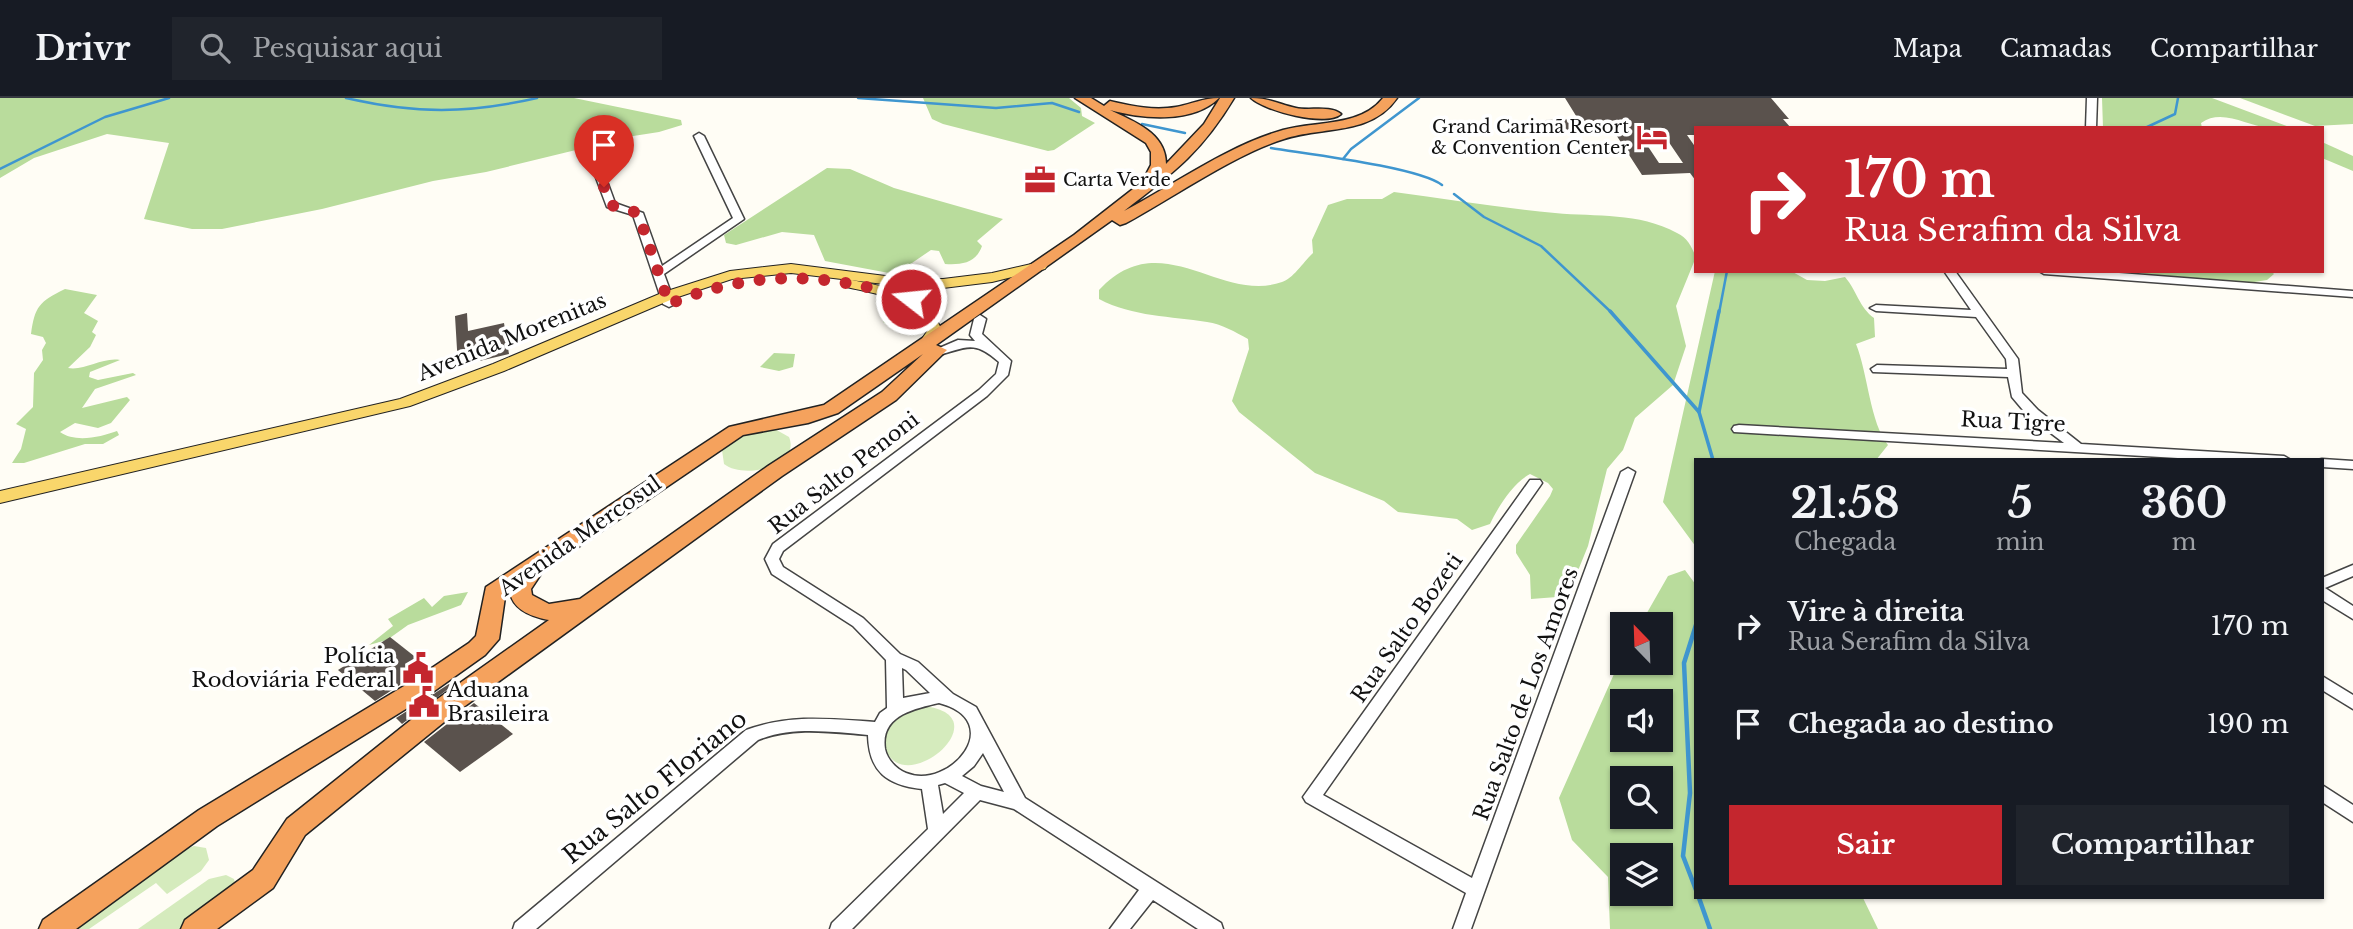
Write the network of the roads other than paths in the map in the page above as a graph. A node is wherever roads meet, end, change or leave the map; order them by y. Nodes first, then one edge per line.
1 (1082, 98) edge
2 (1098, 98) edge
3 (1212, 98) edge
4 (1227, 98) edge
5 (1238, 98) edge
6 (1258, 98) edge
7 (1374, 98) edge
8 (1391, 98) edge
9 (2092, 98) edge
10 (2091, 126) edge
11 (699, 136) dead end
12 (591, 151) dead end
13 (1145, 187) junction
14 (1120, 220) junction
15 (1040, 266) junction
16 (1950, 273) edge
17 (2070, 273) edge
18 (659, 274) junction
19 (2353, 294) edge
20 (668, 300) junction
21 (1876, 308) dead end
22 (1981, 314) junction
23 (979, 319) junction
24 (985, 345) junction
25 (931, 349) junction
26 (1877, 369) dead end
27 (2015, 373) junction
28 (1739, 429) dead end
29 (2076, 446) junction
30 (2254, 458) edge
31 (175, 462) junction
32 (2324, 463) edge
33 (2353, 465) edge
34 (1628, 472) dead end
35 (1535, 483) dead end
36 (0, 497) edge
37 (0, 508) edge
38 (539, 562) junction
39 (2353, 570) edge
40 (2324, 583) edge
41 (2324, 594) edge
42 (590, 603) junction
43 (2353, 613) edge
44 (894, 658) junction
45 (2324, 683) edge
46 (947, 699) junction
47 (2353, 703) edge
48 (895, 709) junction
49 (878, 729) junction
50 (980, 732) junction
51 (938, 778) junction
52 (977, 792) junction
53 (2324, 793) edge
54 (1019, 803) junction
55 (2353, 815) edge
56 (937, 831) junction
57 (1151, 889) junction
58 (1478, 890) junction
59 (53, 929) edge
60 (195, 929) edge
61 (522, 929) edge
62 (839, 929) edge
63 (1119, 929) edge
64 (1214, 929) edge
65 (1462, 929) edge

1 - 13 highway
2 - 3 highway
4 - 13 highway, Avenida Mercosul
5 - 14 highway
6 - 7 highway
8 - 14 highway
9 - 10 street
11 - 18 street
12 - 18 street
13 - 15 highway, Avenida Mercosul
14 - 23 highway, Avenida Mercosul
15 - 20 main road, Avenida Morenitas
15 - 25 highway, Avenida Mercosul
16 - 22 street
17 - 19 street
18 - 20 street
20 - 25 main road, Avenida Morenitas
20 - 31 main road, Avenida Morenitas
21 - 22 street
22 - 27 street
23 - 24 street, Rua Salto Penoni
23 - 25 highway, Avenida Mercosul
24 - 25 street
24 - 44 street, Rua Salto Penoni
25 - 38 highway, Avenida Mercosul
25 - 42 highway, Avenida Mercosul
26 - 27 street
27 - 29 street
28 - 29 street, Rua Tigre
29 - 30 street, Rua Tigre
31 - 36 main road, Avenida Morenitas
31 - 37 main road, Avenida Morenitas
32 - 33 street
34 - 58 street, Rua Salto de Los Amores
35 - 58 street, Rua Salto Bozeti
38 - 42 highway
38 - 59 highway, Avenida Mercosul
39 - 40 street
41 - 43 street
42 - 60 highway, Avenida Mercosul
44 - 46 street, Rua Salto Penoni
44 - 48 street
45 - 47 street
46 - 48 street
46 - 50 street
48 - 49 street
49 - 51 street
49 - 61 street, Rua Salto Floriano
50 - 51 street
50 - 54 street
51 - 52 street
51 - 56 street
52 - 54 street
52 - 56 street
53 - 55 street
54 - 57 street
56 - 62 street
57 - 63 street
57 - 64 street
58 - 65 street, Rua Salto de Los Amores

